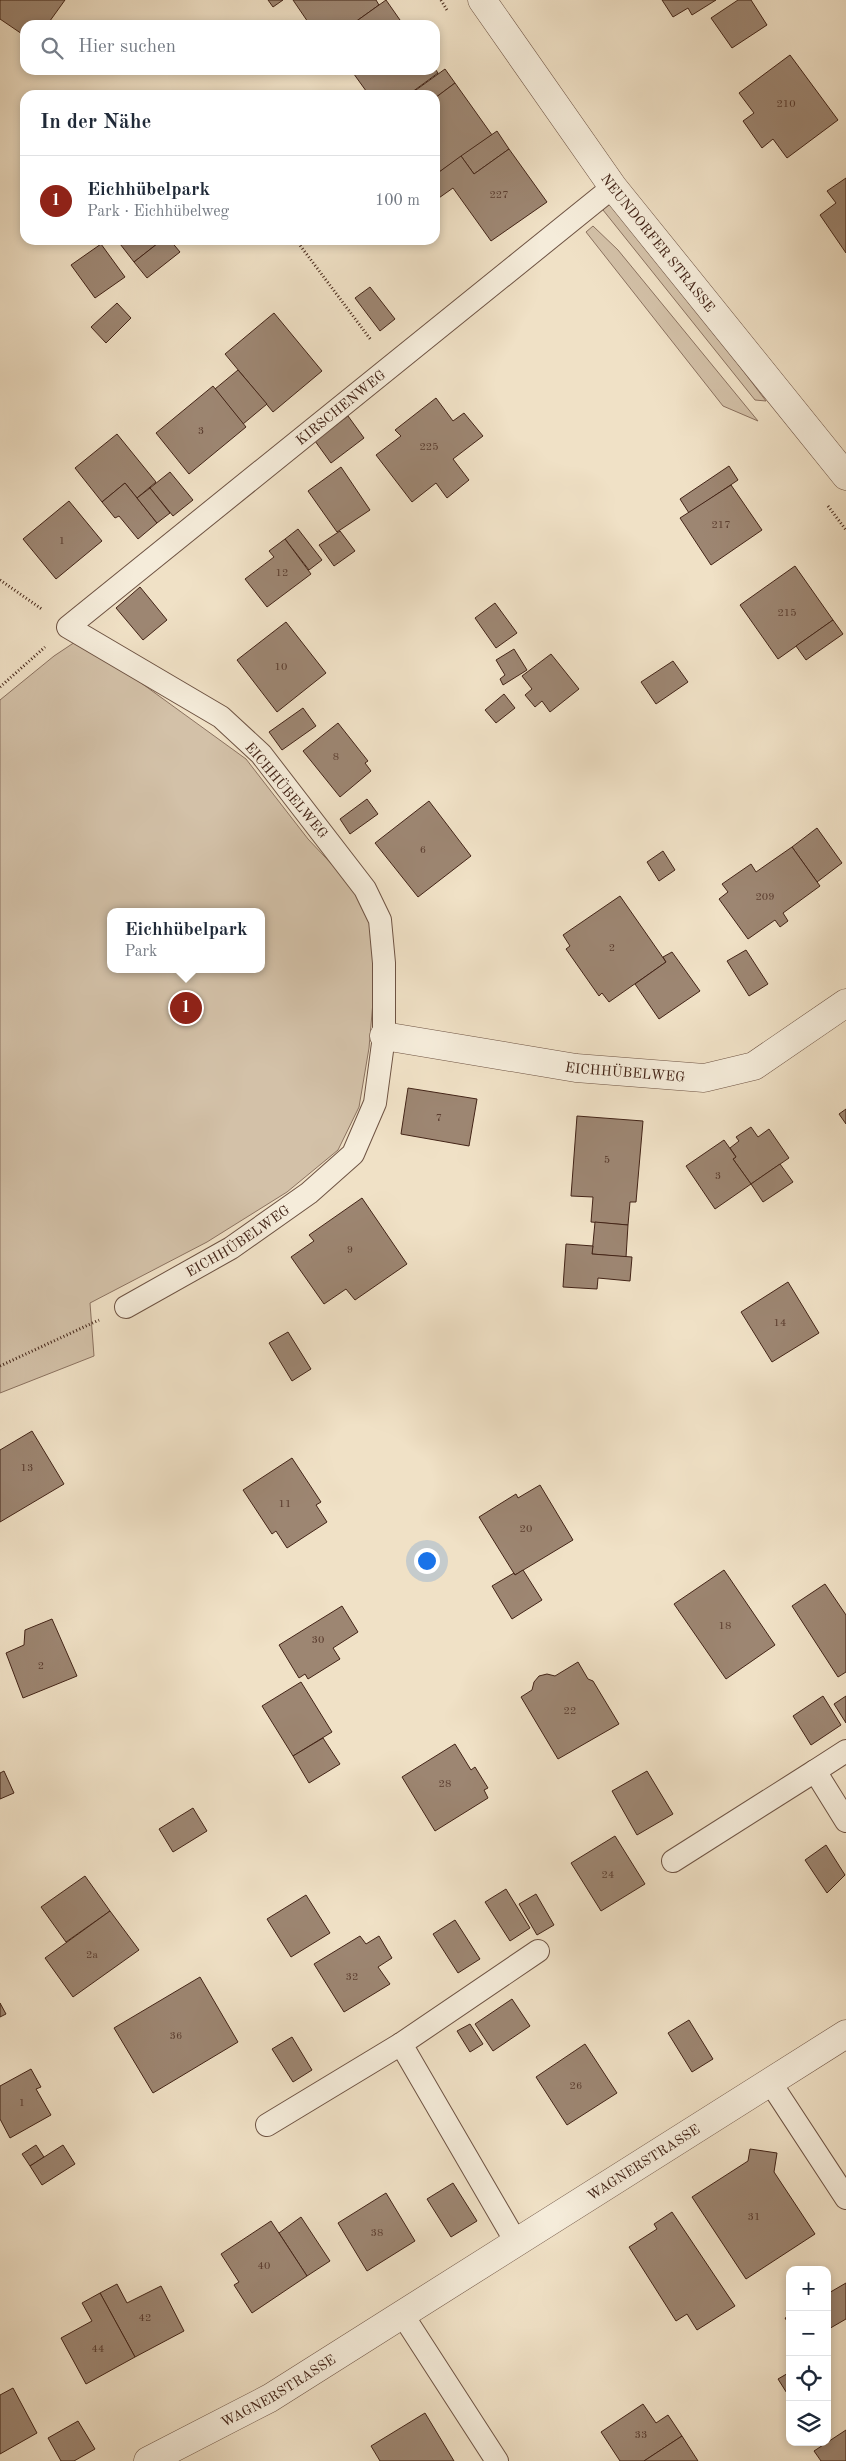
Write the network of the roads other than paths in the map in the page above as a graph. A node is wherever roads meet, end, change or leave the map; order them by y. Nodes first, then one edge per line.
1 (482, 0) edge
2 (613, 187) junction
3 (846, 476) edge
4 (68, 627) joint
5 (846, 1003) edge
6 (384, 1036) junction
7 (126, 1307) road end
8 (846, 1751) edge
9 (815, 1771) junction
10 (846, 1821) edge
11 (673, 1861) dead end
12 (538, 1951) dead end
13 (846, 2034) edge
14 (401, 2044) junction
15 (770, 2082) junction
16 (267, 2125) dead end
17 (846, 2198) edge
18 (516, 2242) junction
19 (402, 2314) junction
20 (148, 2461) edge
21 (497, 2461) edge

1 - 2 street, NEUNDORFER STRASSE
2 - 3 street, NEUNDORFER STRASSE
2 - 4 lane, KIRSCHENWEG
4 - 6 lane, EICHHÜBELWEG
5 - 6 street, EICHHÜBELWEG
6 - 7 lane, EICHHÜBELWEG
8 - 9 lane
9 - 10 lane
9 - 11 lane
12 - 14 lane
13 - 15 street, WAGNERSTRASSE
14 - 16 lane
14 - 18 lane
15 - 17 lane
15 - 18 street, WAGNERSTRASSE
18 - 19 street, WAGNERSTRASSE
19 - 20 street, WAGNERSTRASSE
19 - 21 lane

